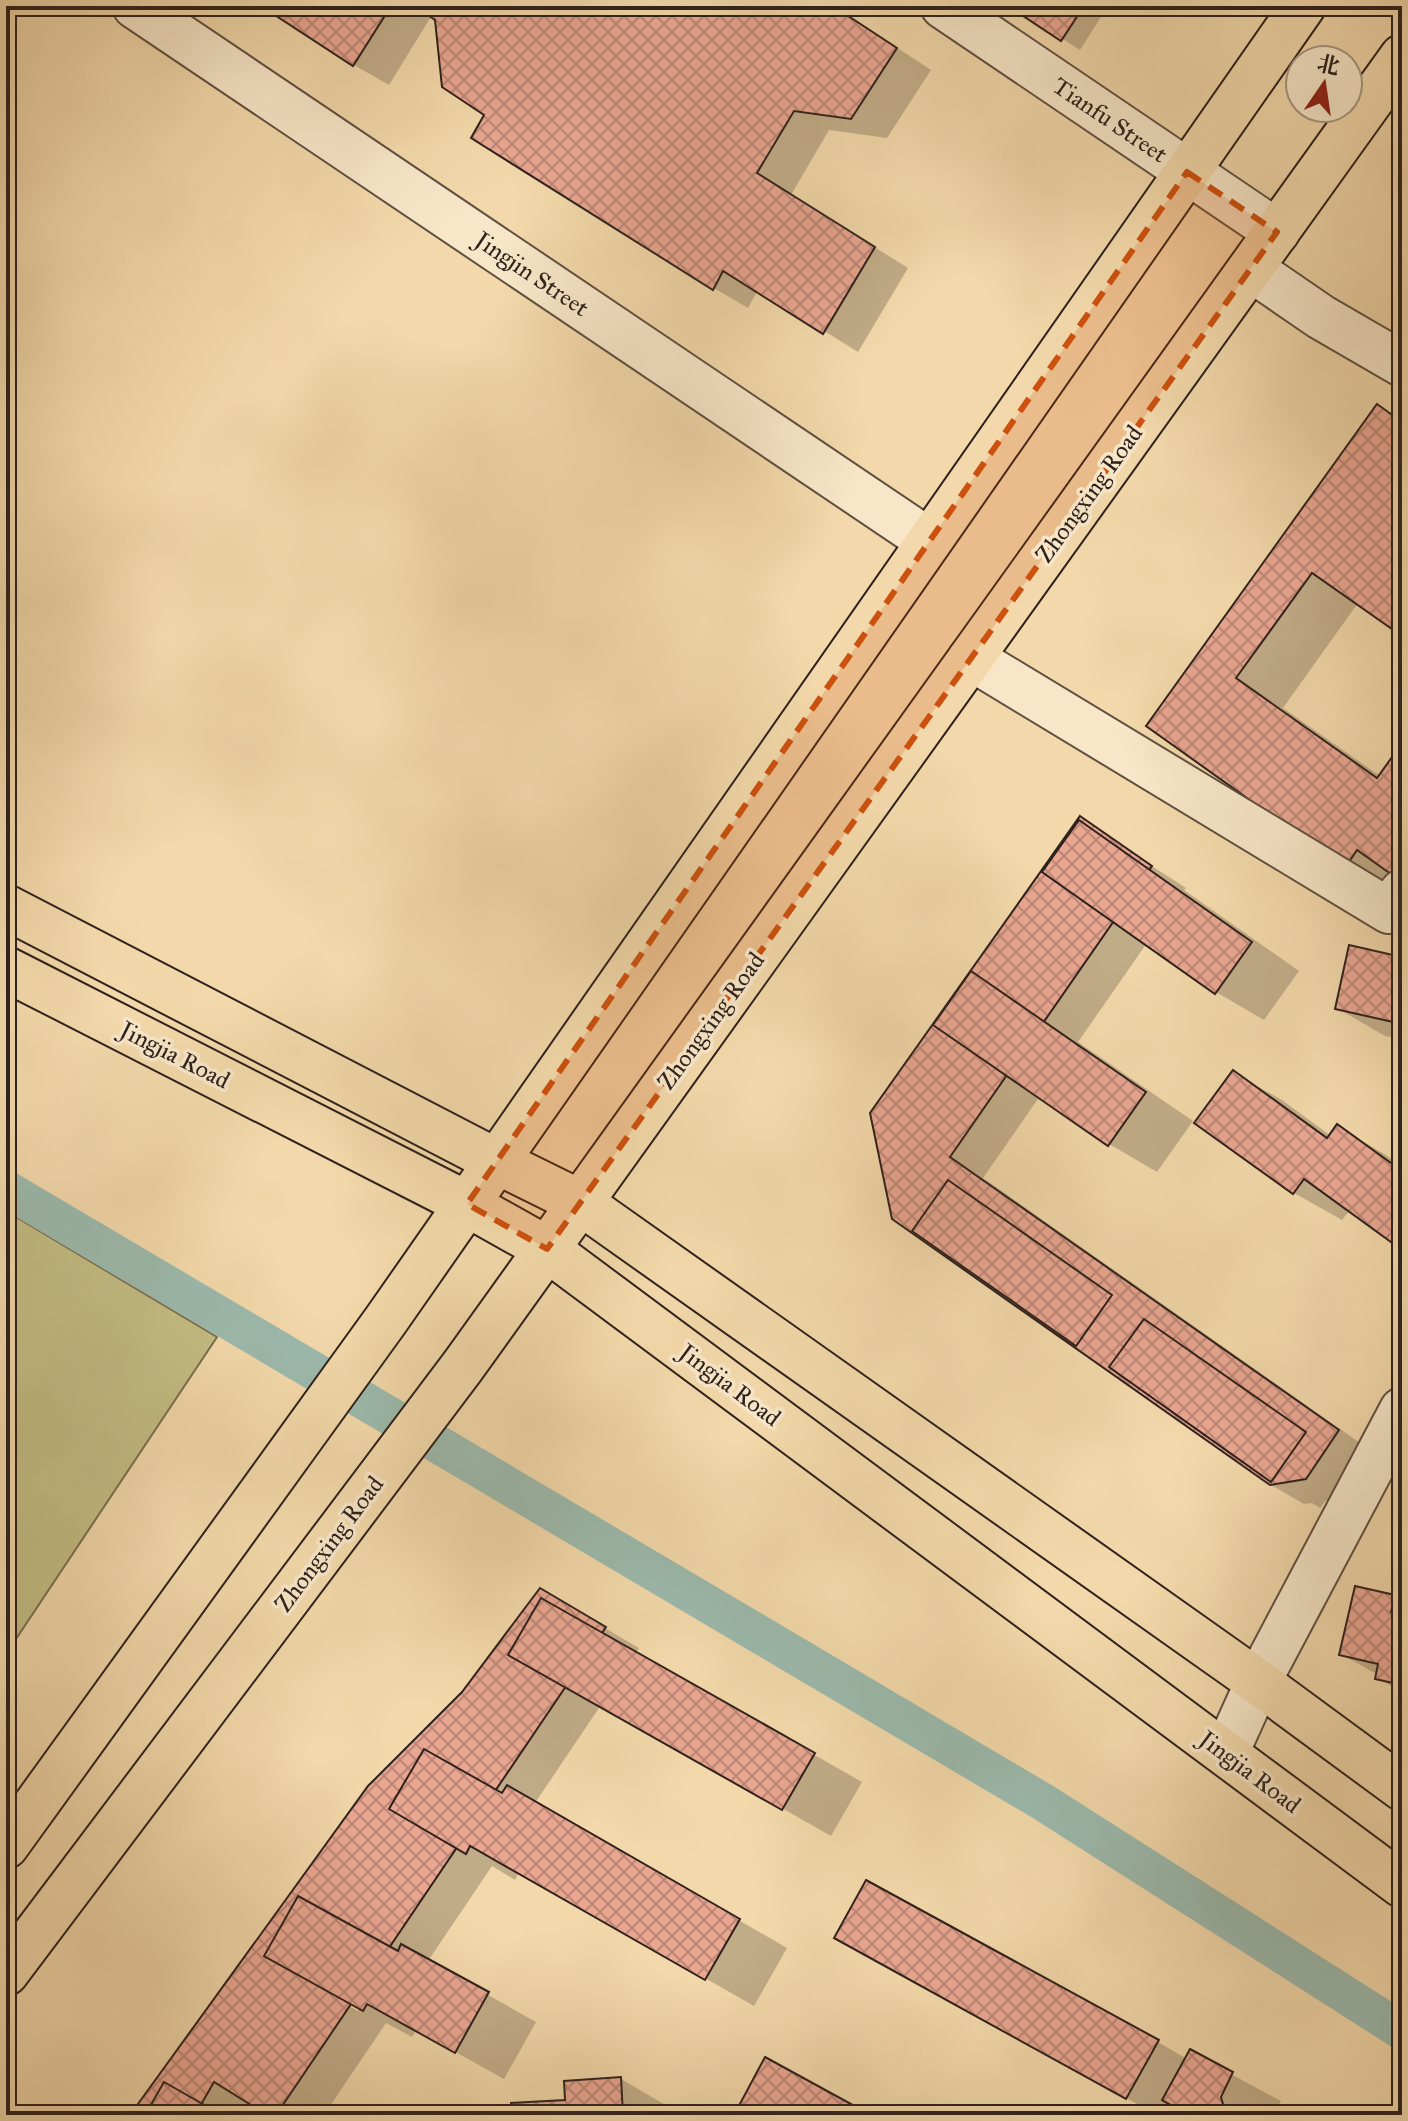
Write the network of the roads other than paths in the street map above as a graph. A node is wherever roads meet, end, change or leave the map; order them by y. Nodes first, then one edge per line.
1 (135, 6) edge
2 (943, 6) edge
3 (1303, 6) edge
4 (1402, 57) edge
5 (1187, 172) junction
6 (1277, 232) junction
7 (1251, 269) junction
8 (1402, 364) edge
9 (929, 541) junction
10 (971, 658) junction
11 (1398, 906) edge
12 (6, 907) edge
13 (6, 969) edge
14 (496, 1161) junction
15 (581, 1203) junction
16 (467, 1204) junction
17 (547, 1249) junction
18 (1402, 1410) edge
19 (1258, 1682) junction
20 (1226, 1753) junction
21 (1402, 1788) edge
22 (6, 1846) edge
23 (1402, 1885) edge
24 (6, 1973) edge

1 - 9 street, Jingjin Street
2 - 5 street, Tianfu Street
3 - 5 main road
4 - 6 main road, Zhongxing Road
5 - 6 street, Tianfu Street
5 - 9 main road
6 - 7 main road, Zhongxing Road
7 - 8 street
7 - 10 main road, Zhongxing Road
9 - 14 main road
10 - 11 street
10 - 15 main road, Zhongxing Road
12 - 14 main road
13 - 16 main road, Jingjia Road
14 - 15 main road
14 - 16 main road
15 - 17 main road, Zhongxing Road
15 - 19 main road
16 - 17 main road, Jingjia Road
16 - 22 main road
17 - 20 main road, Jingjia Road
17 - 24 main road, Zhongxing Road
18 - 19 street
19 - 20 street
19 - 21 main road
20 - 23 main road, Jingjia Road

